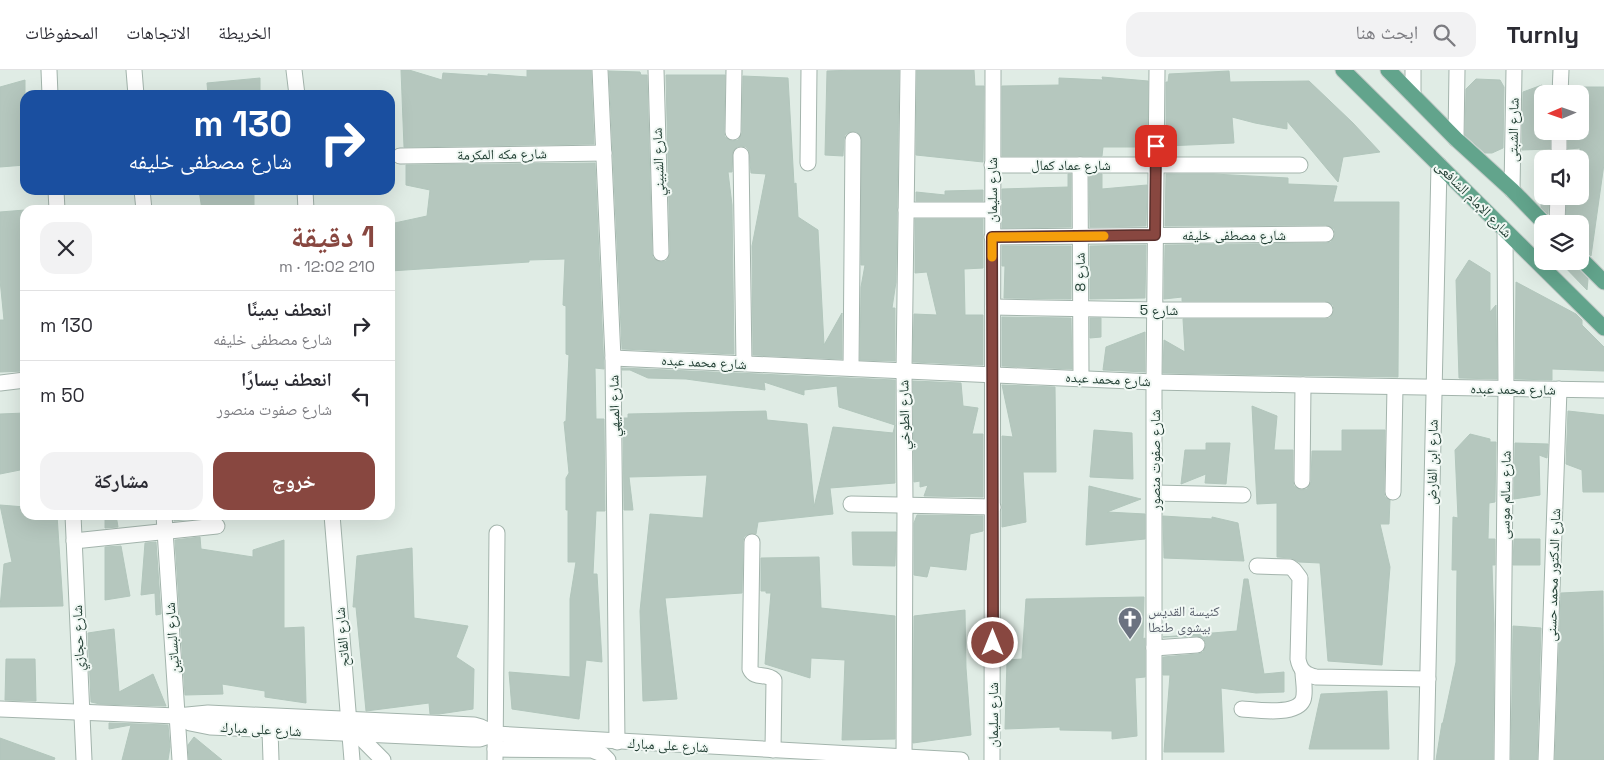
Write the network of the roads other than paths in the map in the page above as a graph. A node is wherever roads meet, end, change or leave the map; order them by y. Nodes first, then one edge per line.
1 (49, 70) edge
2 (134, 70) edge
3 (294, 70) edge
4 (600, 70) edge
5 (656, 70) edge
6 (734, 70) edge
7 (808, 70) edge
8 (908, 70) edge
9 (993, 70) edge
10 (1157, 70) edge
11 (1343, 70) edge
12 (1388, 70) edge
13 (1413, 70) edge
14 (1457, 70) edge
15 (1514, 70) edge
16 (1561, 70) edge
17 (1560, 85) edge
18 (50, 90) edge
19 (136, 90) edge
20 (296, 90) edge
21 (1413, 95) junction
22 (733, 132) dead end
23 (1456, 139) junction
24 (853, 140) dead end
25 (604, 153) junction
26 (740, 155) dead end
27 (400, 156) dead end
28 (808, 163) dead end
29 (1300, 164) dead end
30 (1080, 165) junction
31 (1156, 165) junction
32 (1439, 165) junction
33 (992, 166) junction
34 (1512, 190) junction
35 (906, 210) junction
36 (992, 210) junction
37 (1536, 215) edge
38 (1506, 230) junction
39 (1326, 234) dead end
40 (1155, 235) junction
41 (1080, 236) junction
42 (992, 237) junction
43 (661, 253) dead end
44 (1589, 267) edge
45 (1604, 282) edge
46 (993, 306) junction
47 (1081, 309) junction
48 (1155, 310) junction
49 (1325, 310) dead end
50 (1604, 328) edge
51 (613, 358) junction
52 (744, 364) junction
53 (851, 368) junction
54 (904, 370) junction
55 (992, 375) junction
56 (1081, 378) junction
57 (20, 381) edge
58 (1154, 382) junction
59 (0, 383) edge
60 (1303, 386) junction
61 (1395, 387) junction
62 (1434, 388) junction
63 (1506, 389) junction
64 (1560, 389) junction
65 (1604, 390) edge
66 (1302, 481) dead end
67 (1393, 492) dead end
68 (1155, 493) junction
69 (1243, 495) dead end
70 (851, 504) dead end
71 (905, 505) junction
72 (993, 507) junction
73 (73, 520) edge
74 (164, 520) edge
75 (332, 520) edge
76 (217, 526) dead end
77 (165, 531) junction
78 (497, 532) dead end
79 (74, 542) junction
80 (752, 542) dead end
81 (1257, 566) dead end
82 (1197, 645) dead end
83 (1154, 648) junction
84 (1303, 672) junction
85 (1428, 679) junction
86 (0, 709) edge
87 (1242, 709) dead end
88 (81, 712) junction
89 (177, 716) junction
90 (352, 729) junction
91 (270, 730) junction
92 (617, 742) junction
93 (495, 748) edge
94 (773, 750) junction
95 (904, 758) edge
96 (84, 760) edge
97 (180, 760) edge
98 (271, 760) edge
99 (352, 760) edge
100 (383, 760) edge
101 (608, 760) edge
102 (961, 760) edge
103 (992, 760) edge
104 (1154, 760) edge
105 (1426, 760) edge
106 (1502, 760) edge
107 (1546, 760) edge

1 - 18 street
2 - 19 street
3 - 20 street
4 - 25 street, شارع الميهي
5 - 43 street, شارع الشبيني
6 - 22 street
7 - 28 street
8 - 35 street, شارع الطوخي
9 - 33 street, شارع سليمان
10 - 31 street, شارع صفوت منصور
11 - 32 main road, شارع الإمام الشافعى
12 - 21 main road
13 - 21 street
14 - 23 street
15 - 34 street, شارع الشبتى
16 - 17 street
21 - 23 main road
23 - 34 main road
24 - 53 street
25 - 27 street, شارع مكه المكرمة
25 - 51 street, شارع الميهي
26 - 52 street
29 - 31 street, شارع عماد كمال
30 - 31 street, شارع عماد كمال
30 - 33 street, شارع عماد كمال
30 - 41 street, شارع 8
31 - 40 street, شارع صفوت منصور
32 - 38 main road, شارع الإمام الشافعى
32 - 62 street, شارع ابن الفارض
33 - 36 street, شارع سليمان
34 - 37 main road
35 - 36 street
35 - 54 street, شارع الطوخي
36 - 42 street, شارع سليمان
38 - 50 main road, شارع الإمام الشافعى
38 - 63 street, شارع سالم موسى
39 - 40 street, شارع مصطفى خليفه
40 - 41 street, شارع مصطفى خليفه
40 - 48 street, شارع صفوت منصور
41 - 42 street, شارع مصطفى خليفه
41 - 47 street, شارع 8
42 - 46 street, شارع سليمان
44 - 45 main road
46 - 47 street, شارع 5
46 - 55 street, شارع سليمان
47 - 48 street, شارع 5
47 - 56 street, شارع 8
48 - 49 street, شارع 5
48 - 58 street, شارع صفوت منصور
51 - 52 street, شارع محمد عبده
51 - 92 street, شارع الميهي
52 - 53 street, شارع محمد عبده
53 - 54 street, شارع محمد عبده
54 - 55 street, شارع محمد عبده
54 - 71 street, شارع الطوخي
55 - 56 street, شارع محمد عبده
55 - 72 street, شارع سليمان
56 - 58 street, شارع محمد عبده
57 - 59 street
58 - 60 street, شارع محمد عبده
58 - 68 street, شارع صفوت منصور
60 - 61 street, شارع محمد عبده
60 - 66 street
61 - 62 street, شارع محمد عبده
61 - 67 street
62 - 63 street, شارع محمد عبده
62 - 85 street, شارع ابن الفارض
63 - 64 street, شارع محمد عبده
63 - 106 street, شارع سالم موسى
64 - 65 street, شارع محمد عبده
64 - 107 street, شارع الدكتور محمد حسنى
68 - 69 street
68 - 83 street, شارع صفوت منصور
70 - 71 street
71 - 72 street
71 - 95 street, شارع الطوخي
72 - 103 street, شارع سليمان
73 - 79 street, شارع حجازي
74 - 77 street, شارع البساتين
75 - 90 street, شارع الفاتح
76 - 77 street
77 - 79 street
77 - 89 street, شارع البساتين
78 - 93 street
79 - 88 street, شارع حجازي
80 - 94 street
81 - 84 street
82 - 83 street
83 - 104 street, شارع صفوت منصور
84 - 85 street
84 - 87 street
85 - 105 street, شارع ابن الفارض
86 - 88 street, شارع على مبارك
88 - 89 street, شارع على مبارك
88 - 96 street, شارع حجازي
89 - 90 street, شارع على مبارك
89 - 91 street, شارع على مبارك
89 - 97 street, شارع البساتين
90 - 91 street, شارع على مبارك
90 - 93 street, شارع على مبارك
90 - 99 street, شارع الفاتح
90 - 100 street
91 - 98 street
92 - 93 street, شارع على مبارك
92 - 94 street, شارع على مبارك
93 - 101 street
94 - 95 street, شارع على مبارك
95 - 102 street, شارع على مبارك

